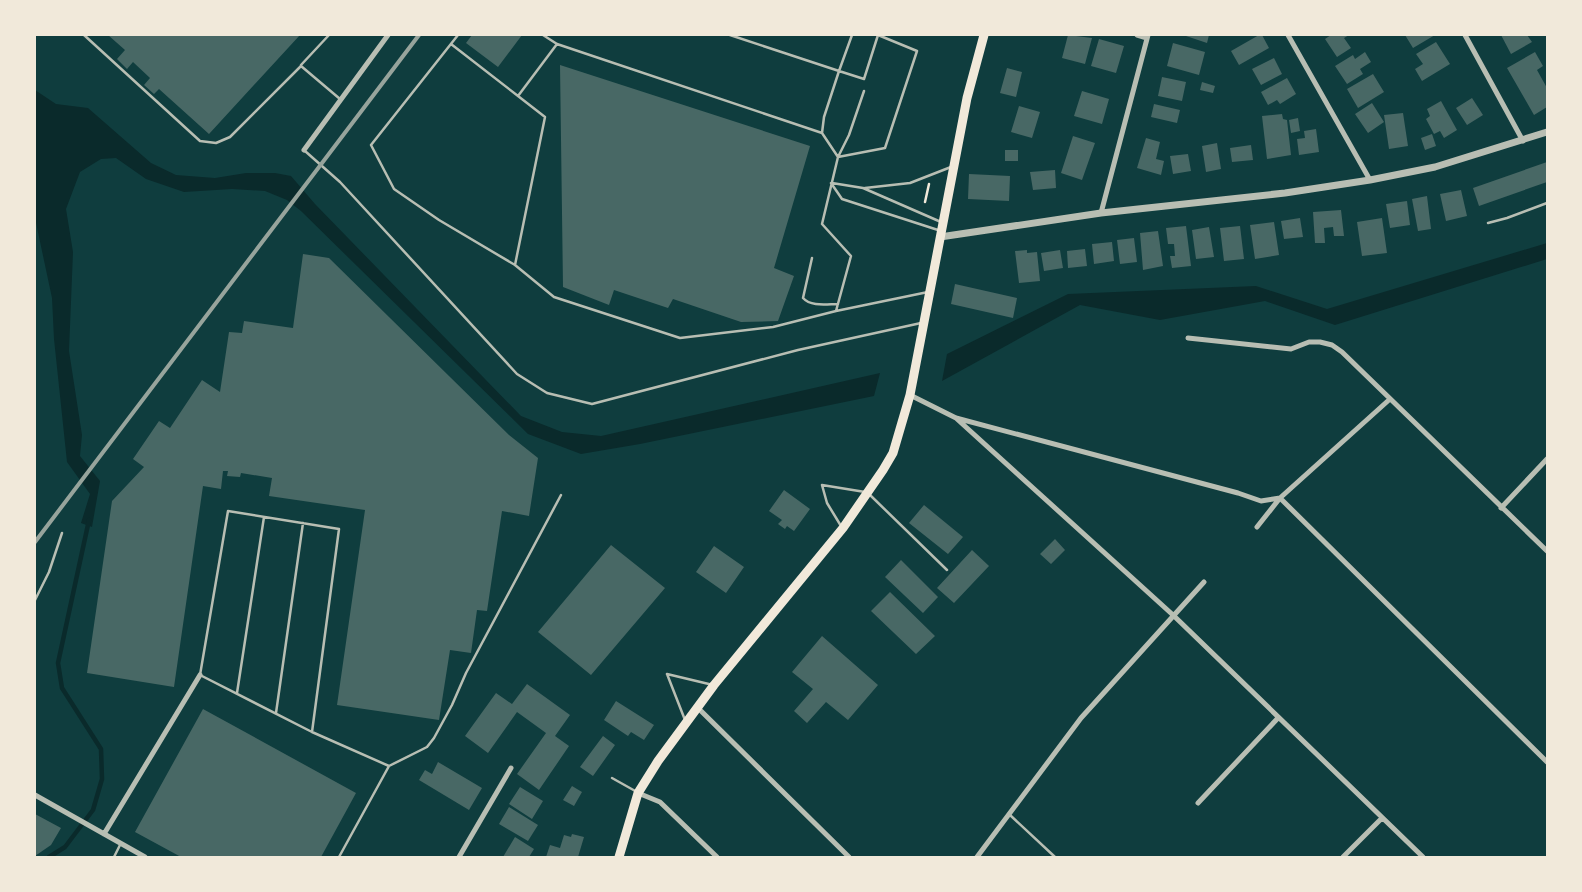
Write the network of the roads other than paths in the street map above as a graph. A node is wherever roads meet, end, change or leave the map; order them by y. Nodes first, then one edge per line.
1 (84, 35) edge
2 (329, 35) edge
3 (388, 35) edge
4 (458, 35) edge
5 (544, 35) edge
6 (730, 35) edge
7 (852, 35) edge
8 (878, 35) edge
9 (984, 35) edge
10 (1137, 35) edge
11 (1288, 35) edge
12 (1465, 35) edge
13 (1147, 36) edge
14 (451, 44) junction
15 (557, 44) junction
16 (301, 66) junction
17 (839, 71) junction
18 (864, 91) dead end
19 (518, 96) junction
20 (341, 100) junction
21 (822, 133) junction
22 (1546, 134) edge
23 (1523, 140) junction
24 (304, 150) joint
25 (838, 157) junction
26 (954, 165) junction
27 (1370, 180) junction
28 (831, 183) junction
29 (863, 188) junction
30 (1547, 203) edge
31 (1102, 213) junction
32 (1488, 222) dead end
33 (941, 230) junction
34 (812, 258) dead end
35 (515, 264) junction
36 (929, 292) junction
37 (838, 304) junction
38 (836, 311) junction
39 (924, 323) junction
40 (1188, 338) dead end
41 (910, 395) junction
42 (1390, 399) junction
43 (956, 418) junction
44 (1547, 459) edge
45 (868, 492) junction
46 (561, 495) dead end
47 (1280, 498) junction
48 (1501, 508) junction
49 (264, 517) junction
50 (303, 523) junction
51 (843, 528) junction
52 (1257, 528) dead end
53 (62, 533) dead end
54 (1547, 551) edge
55 (947, 570) dead end
56 (1204, 582) dead end
57 (35, 600) edge
58 (1172, 615) junction
59 (200, 675) junction
60 (714, 685) junction
61 (237, 694) junction
62 (697, 707) junction
63 (276, 713) junction
64 (1278, 718) junction
65 (686, 721) junction
66 (312, 732) junction
67 (1547, 762) edge
68 (389, 766) junction
69 (511, 768) dead end
70 (612, 778) dead end
71 (638, 793) junction
72 (35, 795) edge
73 (1198, 803) dead end
74 (1009, 814) junction
75 (1382, 818) junction
76 (104, 834) junction
77 (121, 844) junction
78 (114, 857) edge
79 (145, 857) edge
80 (340, 857) edge
81 (459, 857) edge
82 (618, 857) edge
83 (717, 857) edge
84 (849, 857) edge
85 (977, 857) edge
86 (1055, 857) edge
87 (1343, 857) edge
88 (1423, 857) edge

1 - 16 lane
2 - 16 lane
3 - 20 street
4 - 14 lane
5 - 15 lane
6 - 17 lane
7 - 17 lane
8 - 17 lane
8 - 25 lane
9 - 26 main road
10 - 13 street
11 - 27 street
12 - 23 street
13 - 31 street
14 - 19 lane
14 - 35 lane
15 - 19 lane
15 - 21 lane
16 - 20 lane
17 - 21 lane
18 - 25 lane
19 - 35 lane
20 - 24 street
21 - 25 lane
22 - 23 street
23 - 27 street
24 - 39 lane
25 - 28 lane
26 - 29 lane
26 - 33 main road
27 - 31 street
28 - 29 lane
28 - 33 lane
28 - 37 lane
29 - 33 lane
30 - 32 lane
31 - 33 street
33 - 36 main road
34 - 37 lane
35 - 38 lane
36 - 38 lane
36 - 39 main road
37 - 38 lane
39 - 41 main road
40 - 42 street
41 - 43 street
41 - 45 main road
42 - 47 street
42 - 48 street
43 - 47 street
43 - 58 street
44 - 48 street
45 - 51 main road
45 - 51 lane
45 - 55 lane
46 - 68 lane
47 - 52 street
47 - 67 street
48 - 54 street
49 - 50 lane
49 - 59 lane
49 - 61 lane
50 - 63 lane
50 - 66 lane
51 - 60 main road
53 - 57 lane
56 - 58 street
58 - 64 street
58 - 74 street
59 - 61 lane
59 - 76 street
60 - 62 main road
60 - 65 lane
61 - 63 lane
62 - 65 main road
62 - 84 street
63 - 66 lane
64 - 73 street
64 - 75 street
65 - 71 main road
66 - 68 lane
68 - 80 lane
69 - 81 street
70 - 71 lane
71 - 82 main road
71 - 83 street
72 - 76 street
74 - 85 street
74 - 86 lane
75 - 87 street
75 - 88 street
76 - 77 street
77 - 78 lane
77 - 79 street

